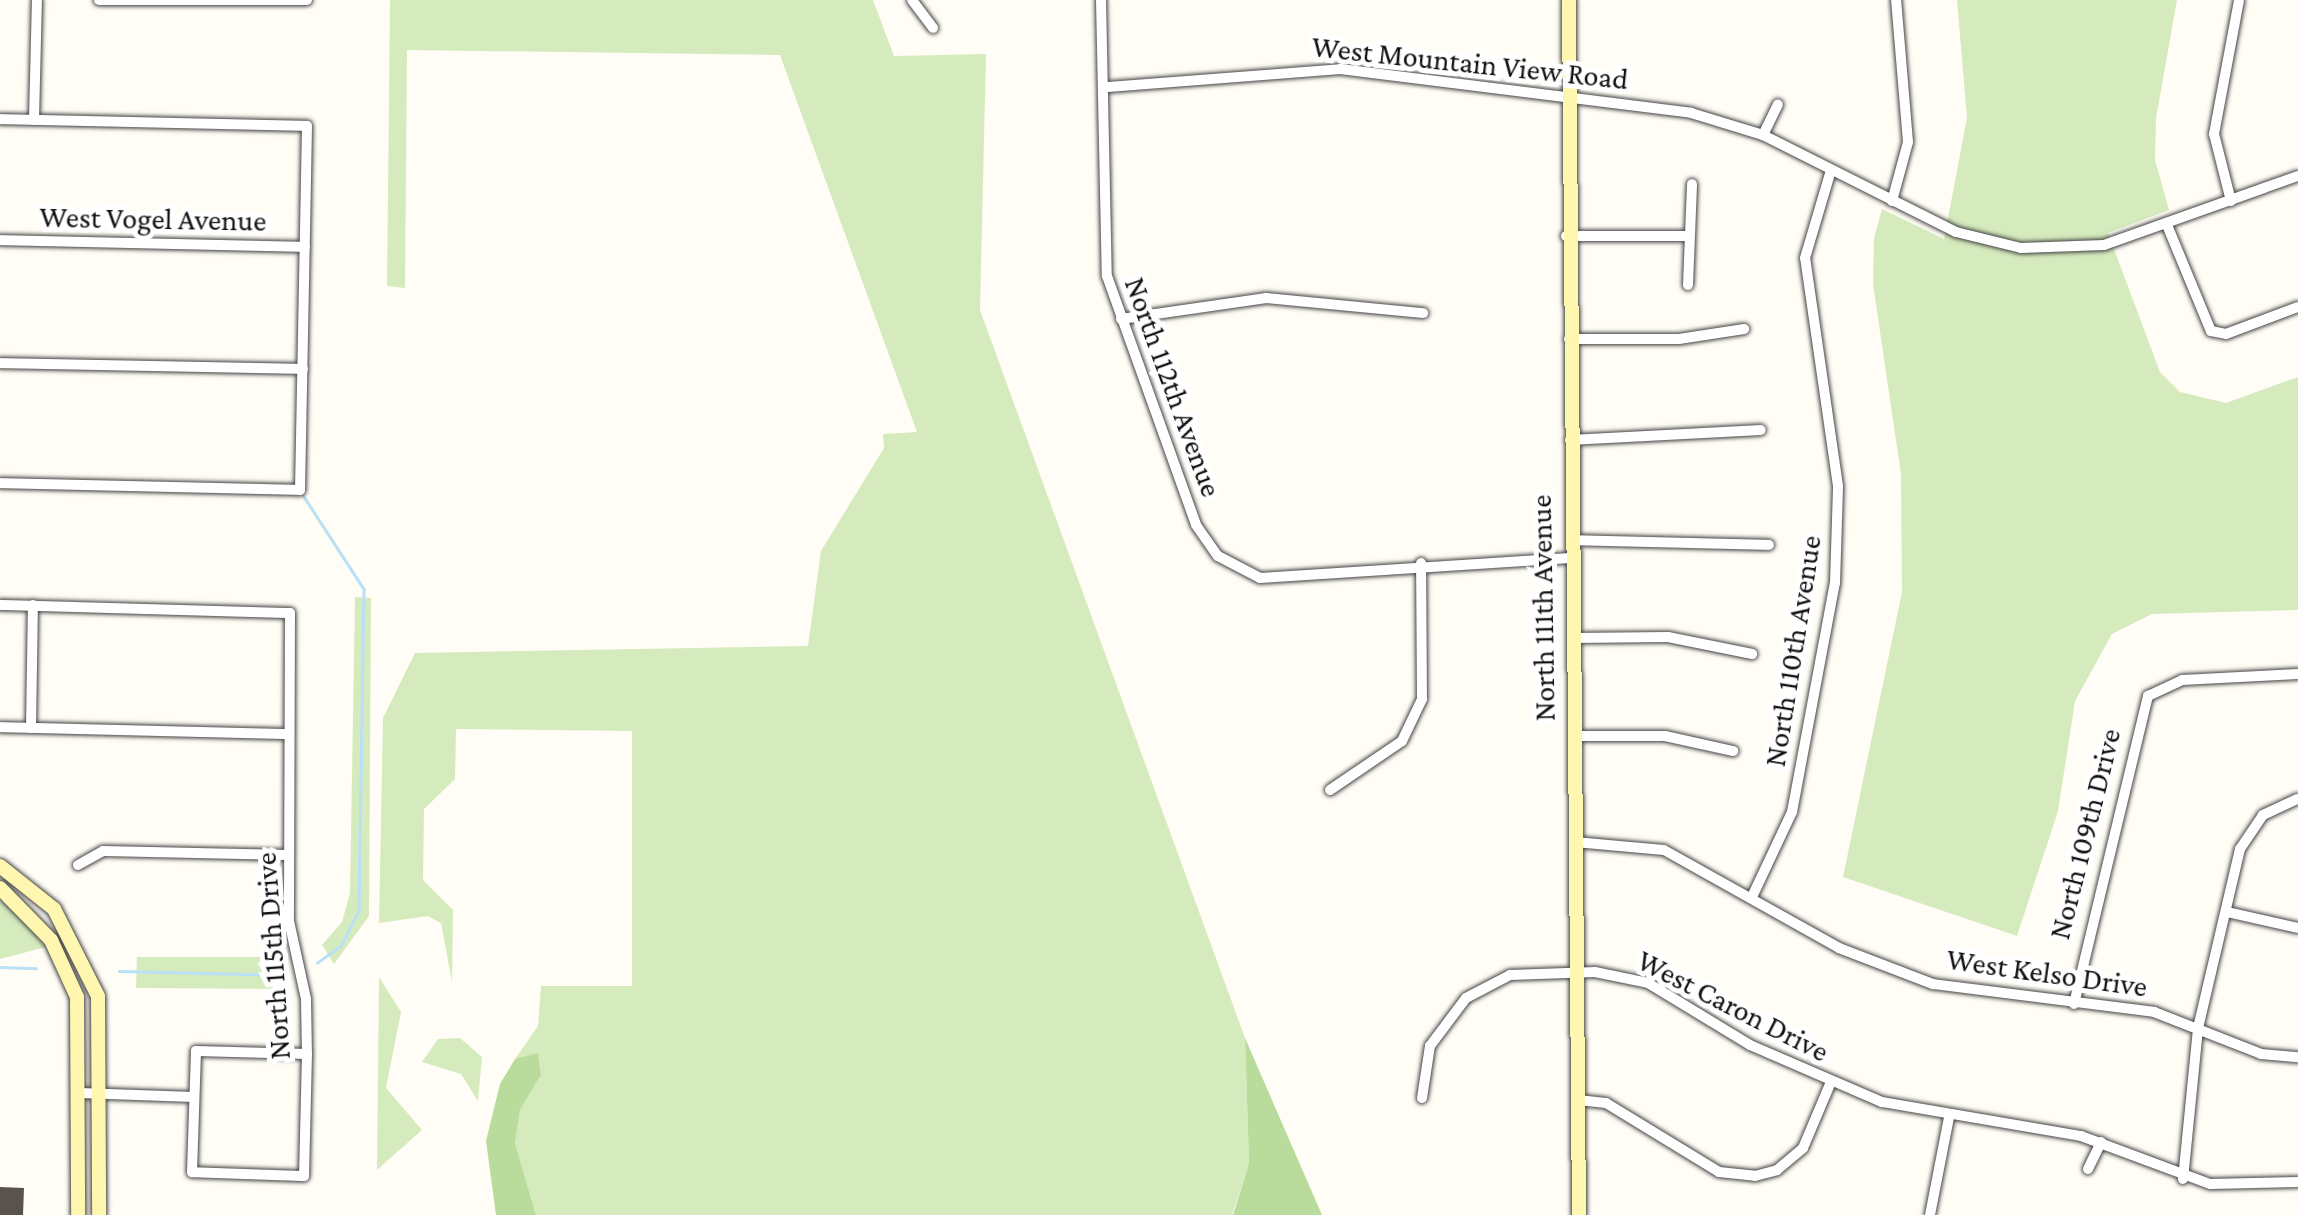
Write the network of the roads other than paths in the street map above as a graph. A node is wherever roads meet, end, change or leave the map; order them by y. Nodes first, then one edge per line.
1 (38, 0) edge
2 (99, 0) edge
3 (912, 0) edge
4 (1102, 0) edge
5 (1569, 0) edge
6 (1896, 0) edge
7 (2239, 0) edge
8 (307, 3) edge
9 (932, 28) dead end
10 (1108, 87) junction
11 (1566, 97) junction
12 (1778, 104) dead end
13 (0, 119) edge
14 (34, 120) junction
15 (1763, 135) junction
16 (1832, 170) junction
17 (2298, 176) edge
18 (1692, 184) dead end
19 (2231, 200) junction
20 (1892, 201) junction
21 (2166, 225) junction
22 (1566, 236) junction
23 (1685, 236) junction
24 (0, 240) edge
25 (306, 247) junction
26 (1688, 285) dead end
27 (2298, 307) edge
28 (1423, 313) dead end
29 (1122, 319) junction
30 (1744, 328) dead end
31 (1568, 339) junction
32 (0, 363) edge
33 (303, 369) junction
34 (1760, 430) dead end
35 (1568, 440) junction
36 (0, 483) edge
37 (1570, 540) junction
38 (1768, 545) dead end
39 (1570, 558) junction
40 (1421, 563) junction
41 (0, 604) edge
42 (33, 606) junction
43 (1571, 638) junction
44 (1752, 654) dead end
45 (2298, 674) edge
46 (0, 728) edge
47 (31, 728) junction
48 (290, 734) junction
49 (1572, 736) junction
50 (1733, 750) dead end
51 (1330, 790) dead end
52 (2298, 799) edge
53 (1575, 842) junction
54 (289, 855) junction
55 (78, 864) dead end
56 (0, 866) edge
57 (0, 888) edge
58 (1752, 897) junction
59 (2226, 912) junction
60 (61, 918) junction
61 (2298, 928) edge
62 (44, 931) junction
63 (1576, 971) junction
64 (2074, 1004) junction
65 (2198, 1028) junction
66 (306, 1054) junction
67 (2298, 1058) edge
68 (1830, 1084) junction
69 (80, 1093) junction
70 (102, 1094) junction
71 (194, 1097) junction
72 (1422, 1098) dead end
73 (1578, 1100) junction
74 (1949, 1117) junction
75 (2100, 1142) junction
76 (2088, 1169) dead end
77 (2183, 1178) junction
78 (2298, 1182) edge
79 (78, 1215) edge
80 (99, 1215) edge
81 (1579, 1215) edge
82 (1930, 1215) edge

1 - 14 street
2 - 8 street
3 - 9 street
4 - 10 street, North 112th Avenue
5 - 11 street, North 111th Avenue
6 - 20 street
7 - 19 street
10 - 11 street, West Mountain View Road
10 - 29 street, North 112th Avenue
11 - 15 street, West Mountain View Road
11 - 22 street, North 111th Avenue
12 - 15 street
13 - 14 street
14 - 25 street
15 - 16 street, West Mountain View Road
16 - 20 street, West Mountain View Road
16 - 58 street, North 110th Avenue
17 - 19 street, West Mountain View Road
18 - 23 street
19 - 21 street, West Mountain View Road
20 - 21 street, West Mountain View Road
21 - 27 street
22 - 23 street
22 - 31 street, North 111th Avenue
23 - 26 street
24 - 25 street, West Vogel Avenue
25 - 33 street
28 - 29 street
29 - 40 street, North 112th Avenue
30 - 31 street
31 - 35 street, North 111th Avenue
32 - 33 street
33 - 36 street
34 - 35 street
35 - 37 street, North 111th Avenue
37 - 38 street
37 - 39 street, North 111th Avenue
39 - 40 street
39 - 43 street, North 111th Avenue
40 - 51 street
41 - 42 street
42 - 47 street
42 - 48 street, North 115th Drive
43 - 44 street
43 - 49 street, North 111th Avenue
45 - 64 street, North 109th Drive
46 - 47 street
47 - 48 street
48 - 54 street, North 115th Drive
49 - 50 street
49 - 53 street, North 111th Avenue
52 - 59 street
53 - 58 street, West Kelso Drive
53 - 63 street, North 111th Avenue
54 - 55 street
54 - 66 street, North 115th Drive
56 - 60 street
57 - 62 street
58 - 64 street, West Kelso Drive
59 - 61 street
59 - 65 street
60 - 62 street
60 - 70 street
62 - 69 street
63 - 68 street, West Caron Drive
63 - 72 street, West Caron Drive
63 - 73 street, North 111th Avenue
64 - 65 street, West Kelso Drive
65 - 67 street, West Kelso Drive
65 - 77 street
66 - 71 street
66 - 71 street, North 115th Drive
68 - 73 street
68 - 74 street, West Caron Drive
69 - 70 street
69 - 79 street
70 - 71 street
70 - 80 street
73 - 81 street, North 111th Avenue
74 - 75 street, West Caron Drive
74 - 82 street
75 - 76 street
75 - 77 street, West Caron Drive
77 - 78 street, West Caron Drive

